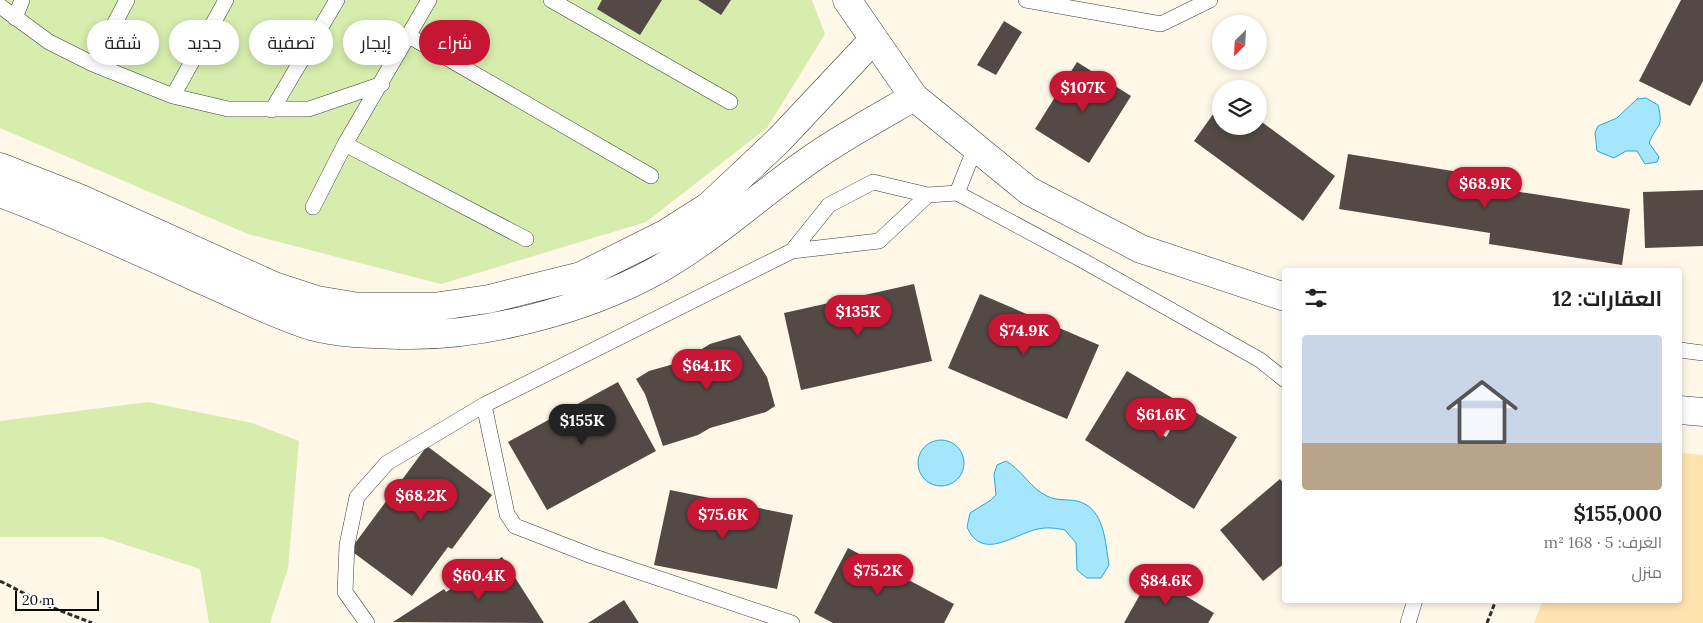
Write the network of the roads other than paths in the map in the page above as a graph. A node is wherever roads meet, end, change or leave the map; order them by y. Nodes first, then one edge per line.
1 (22, 0) edge
2 (127, 0) edge
3 (226, 0) edge
4 (337, 0) edge
5 (429, 0) edge
6 (551, 0) edge
7 (847, 0) edge
8 (1026, 0) edge
9 (1210, 0) edge
10 (0, 6) edge
11 (15, 18) junction
12 (116, 20) edge
13 (409, 36) joint
14 (874, 39) junction
15 (87, 61) edge
16 (96, 65) edge
17 (393, 65) edge
18 (382, 84) junction
19 (173, 96) junction
20 (914, 97) junction
21 (730, 102) dead end
22 (272, 110) junction
23 (345, 144) junction
24 (975, 148) junction
25 (0, 167) edge
26 (651, 176) dead end
27 (0, 192) edge
28 (958, 193) junction
29 (928, 195) junction
30 (313, 206) dead end
31 (526, 239) dead end
32 (792, 251) junction
33 (1282, 296) edge
34 (1682, 350) edge
35 (1703, 353) edge
36 (1282, 378) edge
37 (1682, 395) edge
38 (1703, 397) edge
39 (484, 405) junction
40 (1682, 410) edge
41 (1703, 412) edge
42 (1414, 603) edge
43 (367, 623) edge
44 (792, 623) edge
45 (1408, 623) edge

1 - 11 lane
2 - 12 lane
3 - 19 lane
4 - 22 lane
5 - 13 lane
6 - 21 lane
7 - 14 street
8 - 9 lane
10 - 11 lane
11 - 15 lane
13 - 26 lane
14 - 20 street
14 - 25 street
16 - 19 lane
17 - 18 lane
18 - 22 lane
18 - 23 lane
19 - 22 lane
20 - 24 street
20 - 27 street
23 - 30 lane
23 - 31 lane
24 - 28 lane
24 - 33 street
28 - 29 lane
28 - 36 lane
29 - 32 lane
29 - 32 lane
32 - 39 lane
34 - 35 lane
37 - 38 street
39 - 43 lane
39 - 44 lane
40 - 41 street
42 - 45 lane

